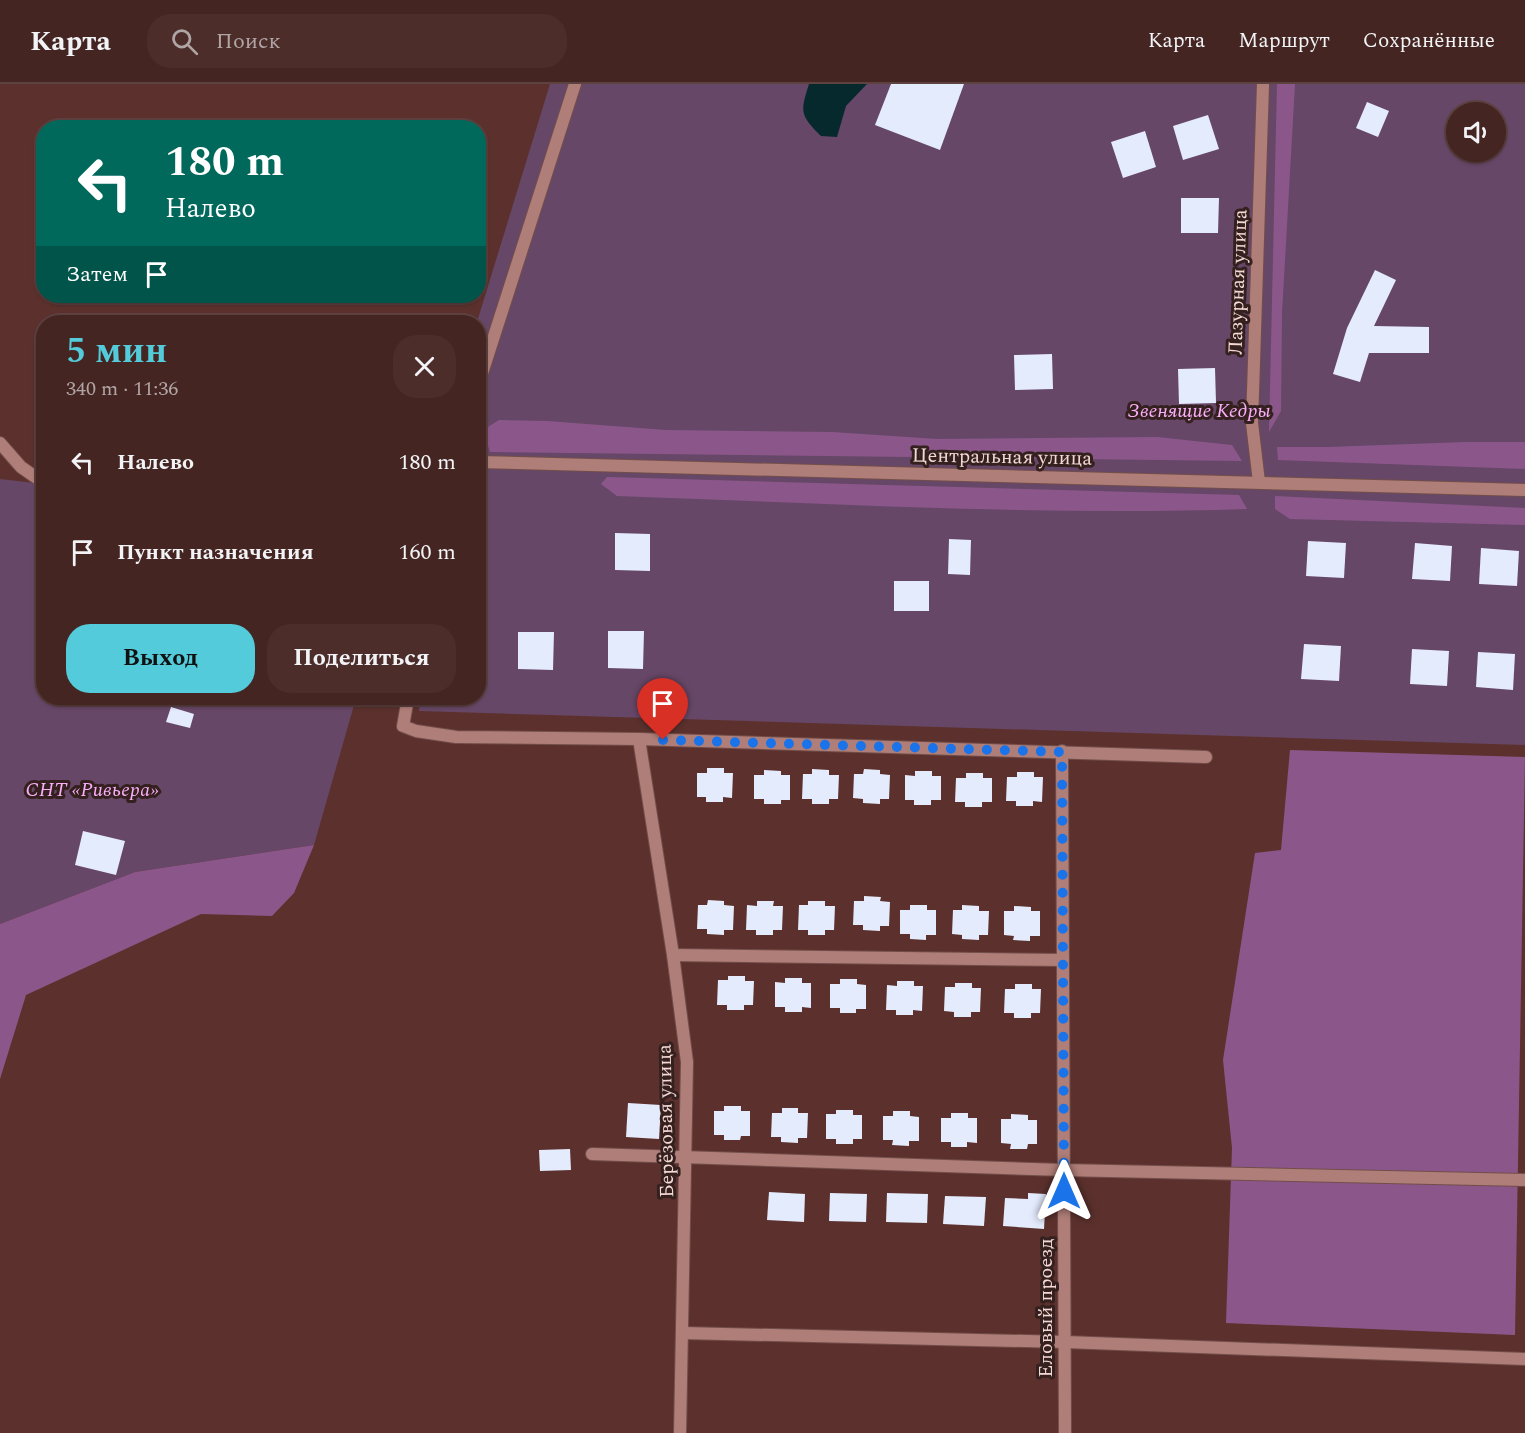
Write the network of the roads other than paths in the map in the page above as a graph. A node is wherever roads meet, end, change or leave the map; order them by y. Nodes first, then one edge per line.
1 (575, 84) edge
2 (1263, 84) edge
3 (486, 361) edge
4 (0, 442) edge
5 (486, 462) edge
6 (36, 477) edge
7 (1259, 482) junction
8 (1525, 490) edge
9 (407, 705) edge
10 (639, 740) junction
11 (1062, 752) junction
12 (1206, 757) dead end
13 (673, 955) junction
14 (1063, 960) junction
15 (592, 1154) dead end
16 (686, 1157) junction
17 (1064, 1170) junction
18 (1525, 1180) edge
19 (683, 1333) junction
20 (1065, 1342) junction
21 (1525, 1359) edge
22 (680, 1433) edge
23 (1065, 1433) edge

1 - 3 street
2 - 7 street, Лазурная улица
4 - 6 street
5 - 7 street, Центральная улица
7 - 8 street, Центральная улица
9 - 10 street
10 - 11 street
10 - 13 street, Берёзовая улица
11 - 12 street
11 - 14 street, Еловый проезд
13 - 14 street
13 - 16 street, Берёзовая улица
14 - 17 street, Еловый проезд
15 - 16 street
16 - 17 street
16 - 19 street, Берёзовая улица
17 - 18 street
17 - 20 street, Еловый проезд
19 - 20 street
19 - 22 street, Берёзовая улица
20 - 21 street
20 - 23 street, Еловый проезд

